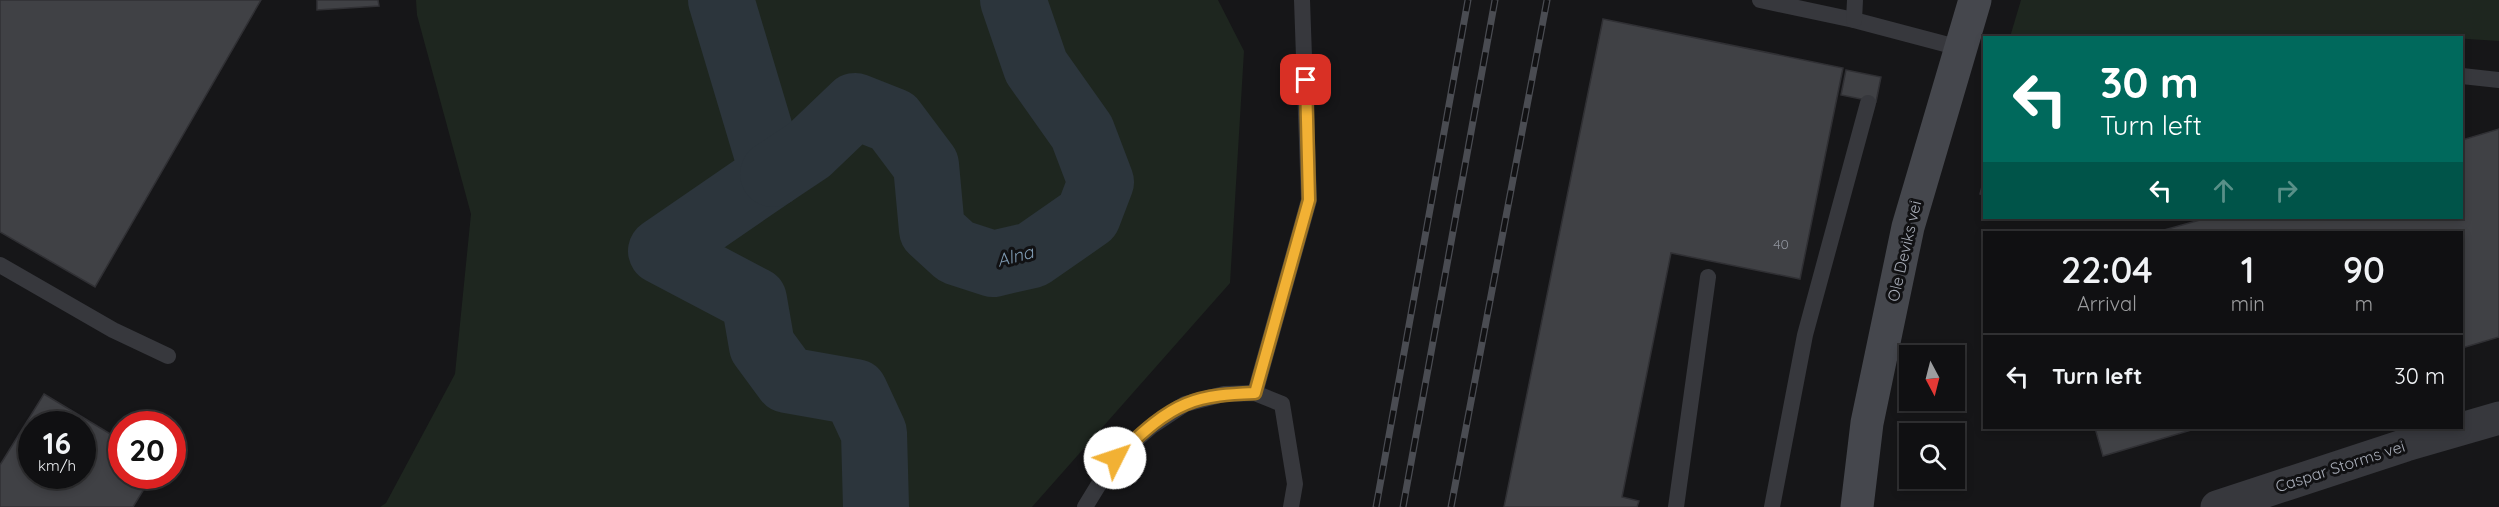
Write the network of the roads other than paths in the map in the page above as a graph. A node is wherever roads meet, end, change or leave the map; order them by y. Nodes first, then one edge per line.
1 (1302, 0) edge
2 (1760, 0) edge
3 (1855, 0) edge
4 (1975, 0) edge
5 (1854, 20) junction
6 (1960, 48) junction
7 (2463, 76) edge
8 (2499, 80) edge
9 (1868, 103) dead end
10 (0, 265) edge
11 (1708, 277) dead end
12 (168, 356) dead end
13 (1255, 393) junction
14 (2499, 418) edge
15 (2463, 428) edge
16 (2460, 429) edge
17 (1085, 507) edge
18 (1291, 507) edge
19 (1676, 507) edge
20 (1772, 507) edge
21 (1857, 507) edge
22 (2217, 507) edge

1 - 13 lane
2 - 5 lane
3 - 5 lane
4 - 6 street, Ole Deviks vei
5 - 6 lane
6 - 21 street, Ole Deviks vei
7 - 8 lane
9 - 20 lane
10 - 12 lane
11 - 19 lane
13 - 17 lane
13 - 18 lane
14 - 15 street, Caspar Storms vei
16 - 22 street, Caspar Storms vei

